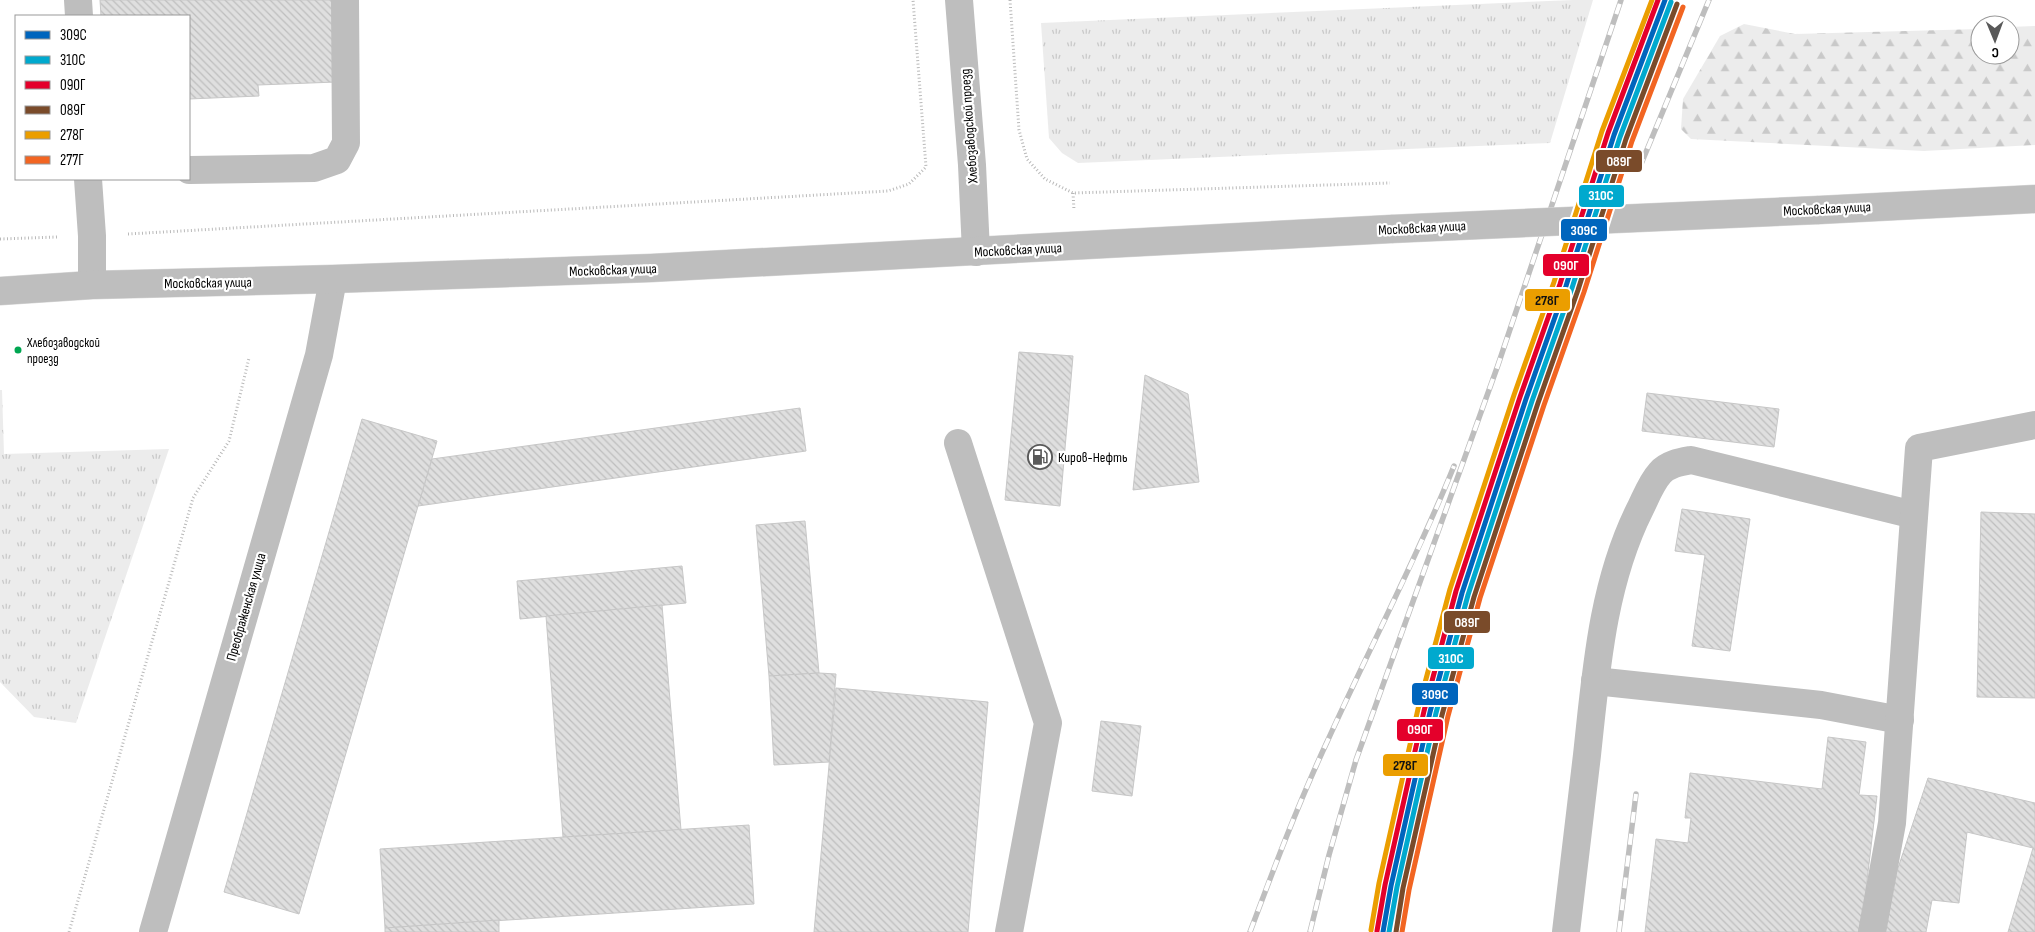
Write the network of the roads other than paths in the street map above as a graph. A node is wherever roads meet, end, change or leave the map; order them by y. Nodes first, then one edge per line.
1 (78, 0) edge
2 (345, 0) edge
3 (962, 2) edge
4 (79, 15) edge
5 (190, 170) edge
6 (88, 180) edge
7 (2035, 199) edge
8 (976, 252) junction
9 (333, 280) junction
10 (92, 285) junction
11 (0, 291) edge
12 (2035, 425) edge
13 (958, 443) dead end
14 (1914, 515) junction
15 (1595, 681) junction
16 (1900, 720) junction
17 (153, 932) edge
18 (1008, 932) edge
19 (1566, 932) edge
20 (1872, 932) edge

1 - 4 main road
2 - 5 main road
3 - 8 main road, Хлебозаводской проезд
6 - 10 main road
7 - 8 main road, Московская улица, bridge
8 - 9 main road, Московская улица
9 - 10 main road, Московская улица
9 - 17 main road, Преображенская улица
10 - 11 main road, Московская улица
12 - 14 main road
13 - 18 main road
14 - 15 main road
14 - 16 main road
15 - 16 main road
15 - 19 main road
16 - 20 main road

